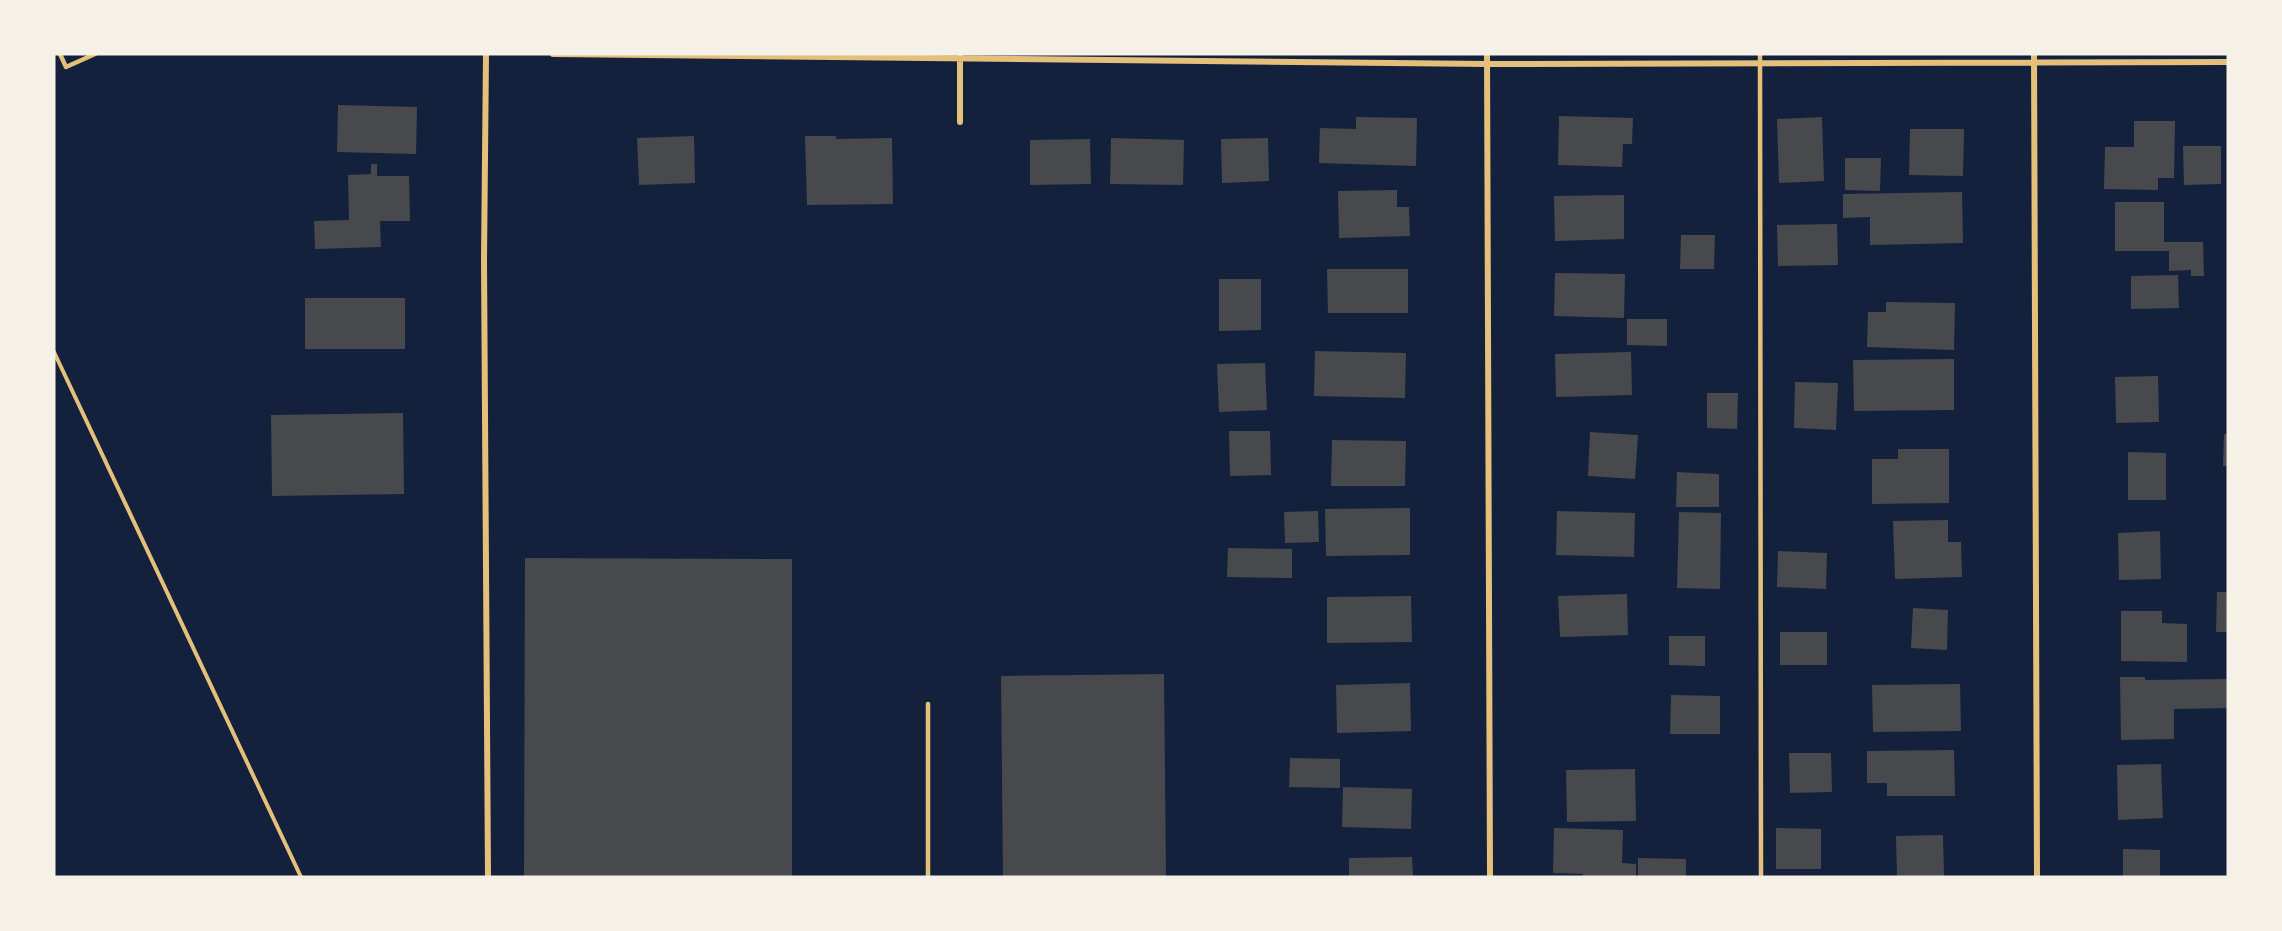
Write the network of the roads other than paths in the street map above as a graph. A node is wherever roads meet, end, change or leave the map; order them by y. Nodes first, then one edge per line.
1 (60, 54) edge
2 (95, 54) edge
3 (486, 54) edge
4 (553, 54) edge
5 (1488, 54) edge
6 (1760, 54) edge
7 (2034, 54) edge
8 (960, 56) edge
9 (2035, 62) junction
10 (2228, 62) edge
11 (1760, 63) junction
12 (1488, 64) junction
13 (960, 122) dead end
14 (928, 705) dead end
15 (488, 877) edge
16 (928, 877) edge
17 (1490, 877) edge
18 (1761, 877) edge
19 (2037, 877) edge

1 - 2 lane
3 - 15 street
4 - 8 street
5 - 12 street
6 - 11 lane
7 - 9 street
8 - 12 street
8 - 13 street
9 - 10 street
9 - 11 street
9 - 19 street
11 - 12 street
11 - 18 lane
12 - 17 street
14 - 16 lane

